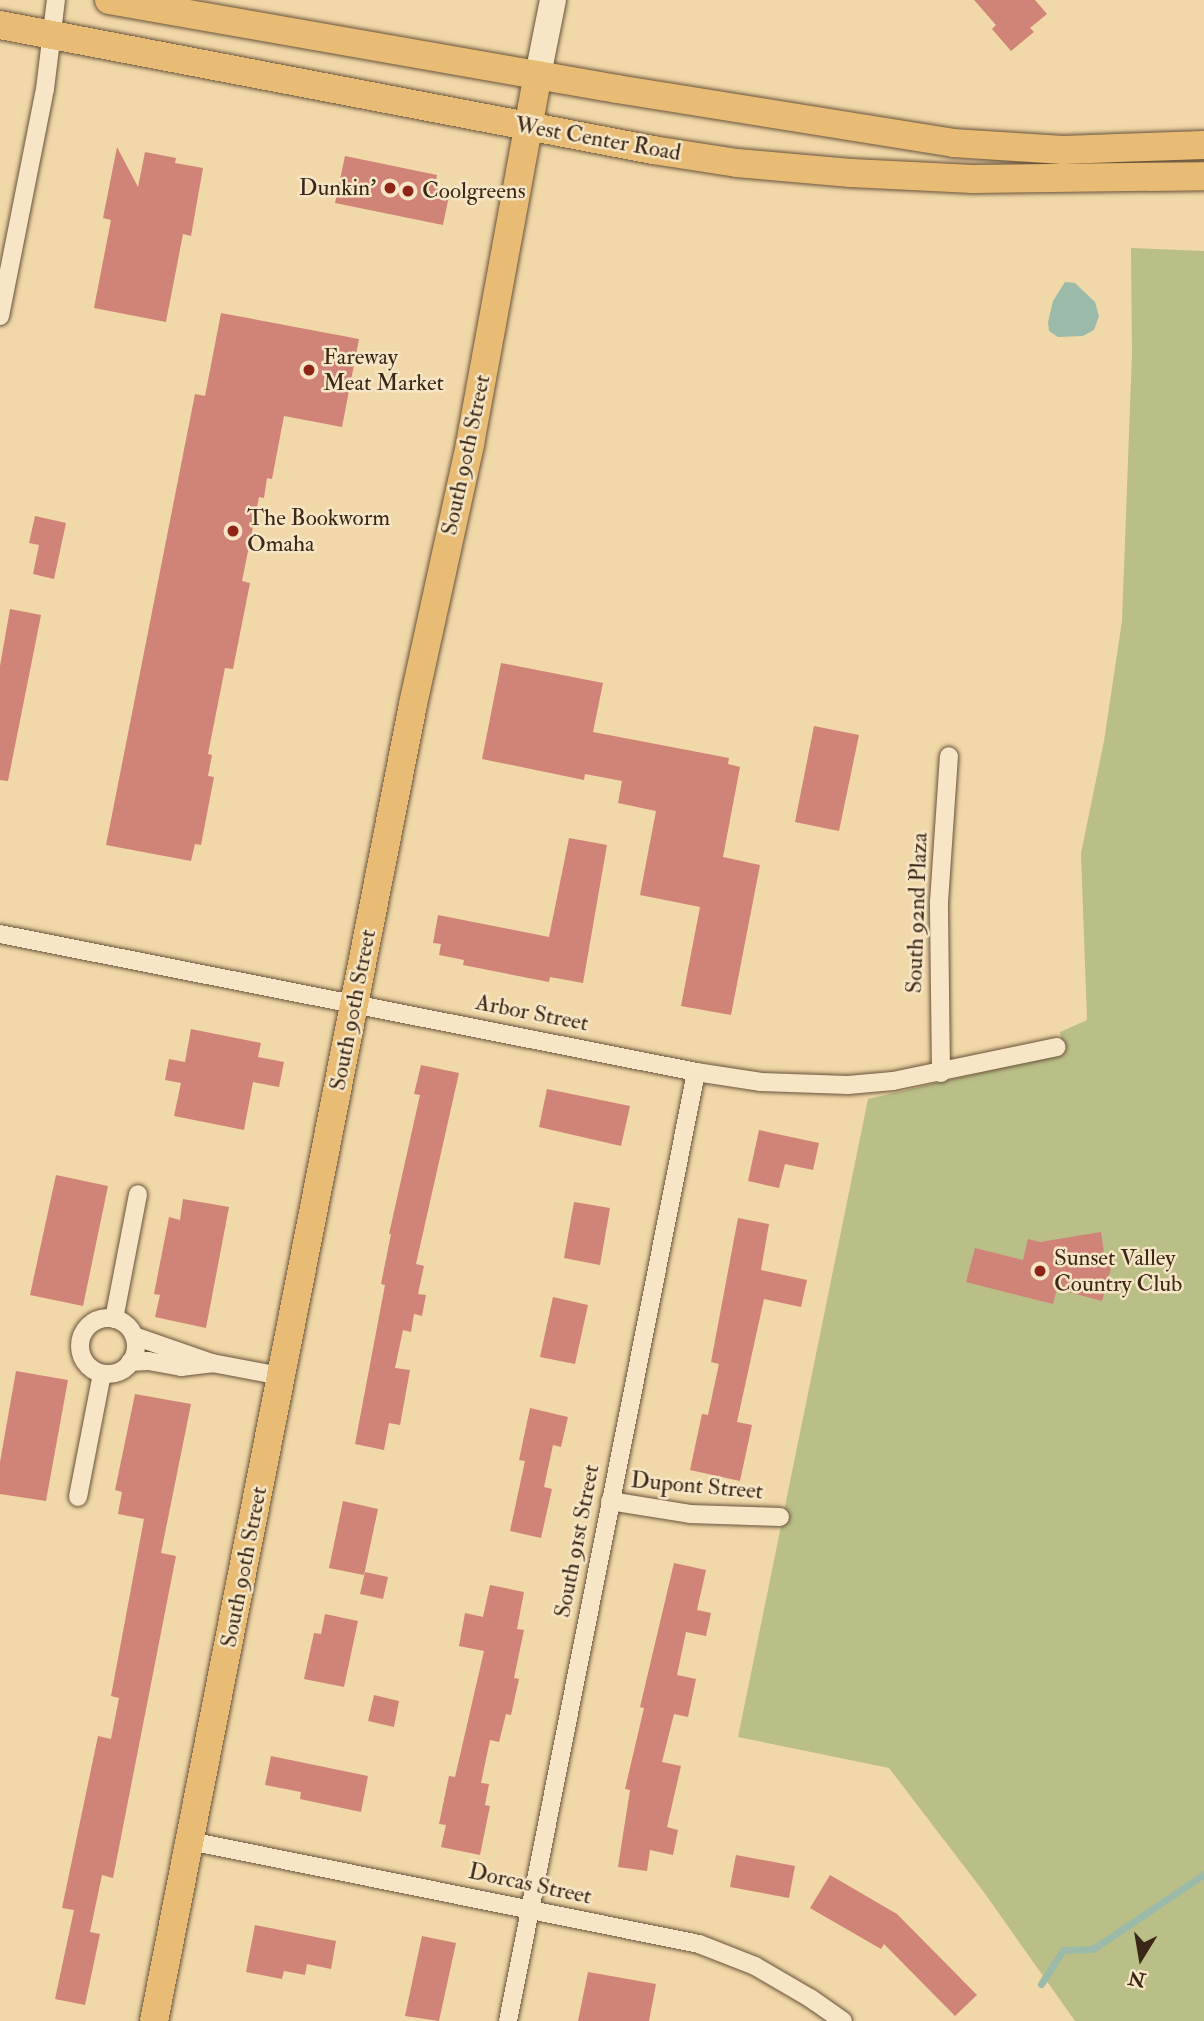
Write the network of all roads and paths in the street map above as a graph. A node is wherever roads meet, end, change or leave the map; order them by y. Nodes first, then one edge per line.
1 (56, 0) edge
2 (109, 0) edge
3 (553, 0) edge
4 (0, 25) edge
5 (53, 36) junction
6 (538, 75) junction
7 (529, 127) junction
8 (1204, 145) edge
9 (1204, 176) edge
10 (0, 316) edge
11 (949, 756) dead end
12 (0, 934) edge
13 (354, 1002) junction
14 (1057, 1047) dead end
15 (696, 1072) junction
16 (940, 1073) junction
17 (138, 1194) dead end
18 (114, 1319) junction
19 (134, 1336) junction
20 (130, 1362) junction
21 (212, 1363) junction
22 (102, 1374) junction
23 (281, 1376) junction
24 (78, 1497) dead end
25 (610, 1501) junction
26 (780, 1517) dead end
27 (190, 1841) junction
28 (530, 1908) junction
29 (154, 2021) edge
30 (508, 2021) edge
31 (842, 2021) edge

1 - 5 street
2 - 6 main road
3 - 6 main road, South 90th Street
4 - 5 main road, West Center Road
5 - 7 main road, West Center Road
5 - 10 street
6 - 7 main road, South 90th Street
6 - 8 main road
7 - 9 main road, West Center Road
7 - 13 main road, South 90th Street
11 - 16 street, South 92nd Plaza
12 - 13 street, Arbor Street
13 - 15 street, Arbor Street
13 - 23 main road, South 90th Street
14 - 16 street, Arbor Street
15 - 16 street, Arbor Street
15 - 25 street, South 91st Street
17 - 18 street
18 - 19 street
18 - 22 street
19 - 20 street
19 - 21 street
20 - 21 street
20 - 22 street
21 - 23 street
22 - 24 street
23 - 27 main road, South 90th Street
25 - 26 street, Dupont Street
25 - 28 street, South 91st Street
27 - 28 street, Dorcas Street
27 - 29 main road, South 90th Street
28 - 30 street, South 91st Street
28 - 31 street, Dorcas Street

